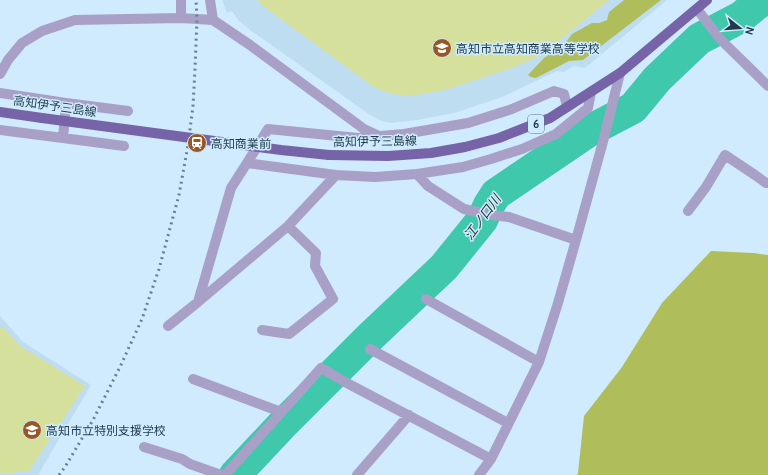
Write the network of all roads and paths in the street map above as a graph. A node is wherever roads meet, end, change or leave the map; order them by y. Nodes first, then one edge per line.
1 (181, 0) edge
2 (210, 0) edge
3 (707, 0) edge
4 (697, 9) junction
5 (181, 18) junction
6 (213, 20) junction
7 (620, 72) junction
8 (0, 74) edge
9 (768, 86) edge
10 (591, 92) junction
11 (0, 93) edge
12 (66, 103) junction
13 (567, 107) junction
14 (128, 111) dead end
15 (0, 112) edge
16 (0, 130) edge
17 (379, 136) junction
18 (62, 138) junction
19 (124, 146) dead end
20 (248, 163) junction
21 (417, 174) junction
22 (336, 176) junction
23 (768, 183) edge
24 (688, 211) dead end
25 (288, 226) junction
26 (576, 240) junction
27 (426, 299) dead end
28 (198, 302) junction
29 (168, 326) dead end
30 (262, 330) dead end
31 (370, 349) dead end
32 (539, 362) junction
33 (193, 379) dead end
34 (281, 412) junction
35 (409, 416) junction
36 (508, 423) junction
37 (144, 447) dead end
38 (491, 459) junction
39 (221, 475) edge
40 (224, 475) edge
41 (357, 475) edge
42 (479, 475) edge

1 - 5 street
2 - 6 street
3 - 4 main road, 高知伊予三島線 / 6
4 - 7 main road, 高知伊予三島線 / 6
4 - 9 street
5 - 6 street
5 - 8 street
6 - 17 street
7 - 10 main road, 高知伊予三島線 / 6
7 - 26 street
10 - 13 main road, 高知伊予三島線 / 6
10 - 21 street
11 - 12 street
12 - 14 street
12 - 18 street
13 - 15 main road, 高知伊予三島線 / 6, bridge
13 - 17 street
16 - 18 street
17 - 20 street
18 - 19 street
20 - 22 street
20 - 28 street
21 - 22 street
21 - 26 street
22 - 25 street
23 - 24 street
25 - 28 street
25 - 30 street
26 - 32 street
27 - 32 street
28 - 29 street
31 - 36 street
32 - 36 street
33 - 34 street
34 - 35 street
34 - 40 street
35 - 38 street
35 - 41 street
36 - 38 street
37 - 39 street
38 - 42 street

